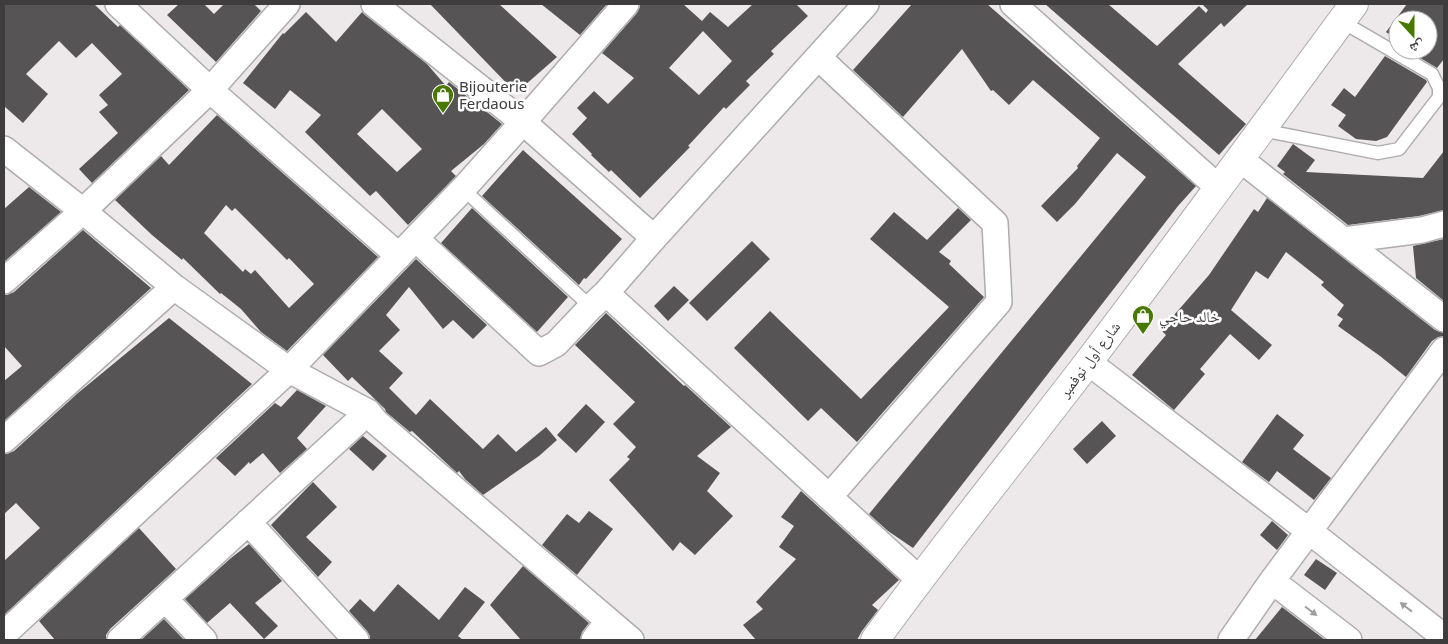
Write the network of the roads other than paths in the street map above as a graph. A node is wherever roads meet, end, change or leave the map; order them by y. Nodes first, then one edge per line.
1 (118, 4) edge
2 (287, 4) edge
3 (374, 4) edge
4 (626, 4) edge
5 (866, 4) edge
6 (1013, 4) edge
7 (1348, 12) edge
8 (818, 57) junction
9 (210, 90) junction
10 (523, 122) junction
11 (1262, 130) junction
12 (4, 149) edge
13 (1240, 159) junction
14 (1219, 188) junction
15 (463, 189) junction
16 (83, 211) junction
17 (1444, 224) edge
18 (654, 238) junction
19 (416, 239) junction
20 (1344, 240) junction
21 (399, 256) junction
22 (4, 281) edge
23 (174, 286) junction
24 (599, 300) junction
25 (1444, 319) edge
26 (1444, 350) edge
27 (1088, 362) junction
28 (289, 370) junction
29 (368, 412) junction
30 (4, 440) edge
31 (829, 497) junction
32 (248, 522) junction
33 (1309, 531) junction
34 (919, 579) junction
35 (1272, 581) junction
36 (165, 599) junction
37 (601, 631) edge
38 (4, 634) edge
39 (1336, 636) edge
40 (1444, 637) edge
41 (120, 640) edge
42 (204, 640) edge
43 (356, 640) edge
44 (631, 640) edge
45 (875, 640) edge
46 (1232, 640) edge

1 - 9 street
2 - 9 street
3 - 10 street
4 - 10 street
5 - 8 street
6 - 14 street
7 - 11 main road, شارع أول نوفمبر
7 - 11 lane
8 - 18 street
8 - 31 street
9 - 16 street
9 - 21 street
10 - 15 street
10 - 18 street
11 - 13 main road, شارع أول نوفمبر
12 - 16 street
13 - 14 main road, شارع أول نوفمبر
13 - 20 street
14 - 27 main road, شارع أول نوفمبر
15 - 19 street
15 - 24 lane
16 - 22 street
16 - 23 street
17 - 20 street
18 - 24 street
19 - 21 street
19 - 24 street
20 - 25 street
21 - 28 street
23 - 28 street
23 - 30 street
24 - 31 street
26 - 33 street
27 - 33 street
27 - 34 main road, شارع أول نوفمبر
28 - 29 street
28 - 38 street
29 - 32 street
29 - 37 street
31 - 34 street
32 - 36 street
32 - 43 street
33 - 35 street
40 -> 33 street
34 - 45 main road, شارع أول نوفمبر
35 -> 39 street
35 - 46 street
36 - 41 street
36 - 42 street
37 - 44 street

